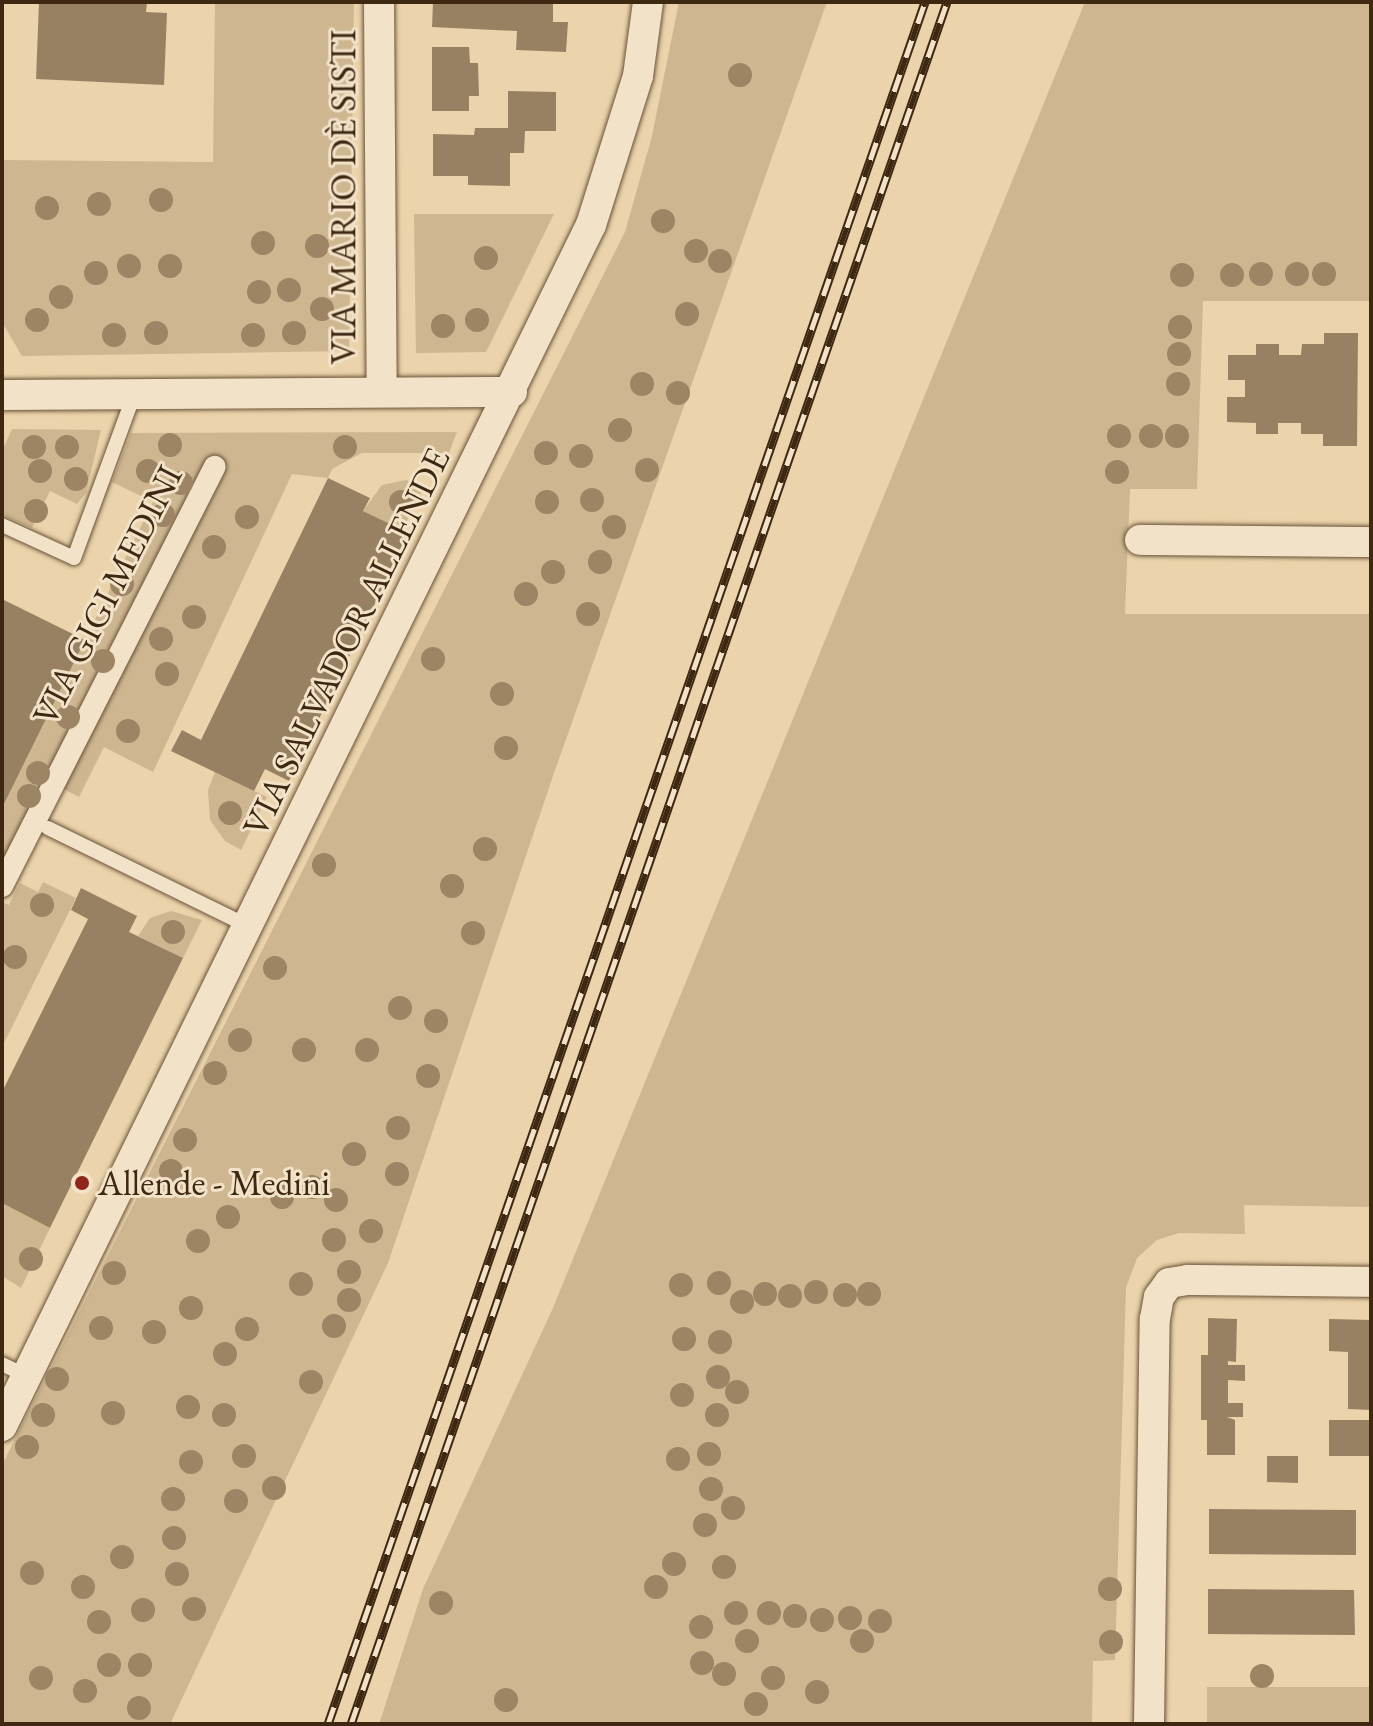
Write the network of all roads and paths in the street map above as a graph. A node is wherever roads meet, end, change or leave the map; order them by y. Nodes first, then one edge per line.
1 (379, 2) edge
2 (648, 2) edge
3 (382, 392) junction
4 (512, 392) junction
5 (134, 394) junction
6 (2, 395) edge
7 (215, 467) dead end
8 (2, 525) edge
9 (1140, 540) dead end
10 (1371, 542) edge
11 (48, 828) dead end
12 (2, 886) edge
13 (248, 926) junction
14 (1371, 1282) edge
15 (14, 1370) edge
16 (2, 1426) edge
17 (1149, 1724) edge

1 - 3 street, VIA MARIO DÈ SISTI
2 - 4 street, VIA SALVADOR ALLENDE
3 - 4 street
3 - 5 street
4 - 13 street, VIA SALVADOR ALLENDE
5 - 6 street
5 - 8 lane, VIA GIGI MEDINI
7 - 12 street, VIA GIGI MEDINI
9 - 10 street
11 - 13 lane
13 - 15 street, VIA SALVADOR ALLENDE
14 - 17 street
15 - 16 street, VIA SALVADOR ALLENDE

